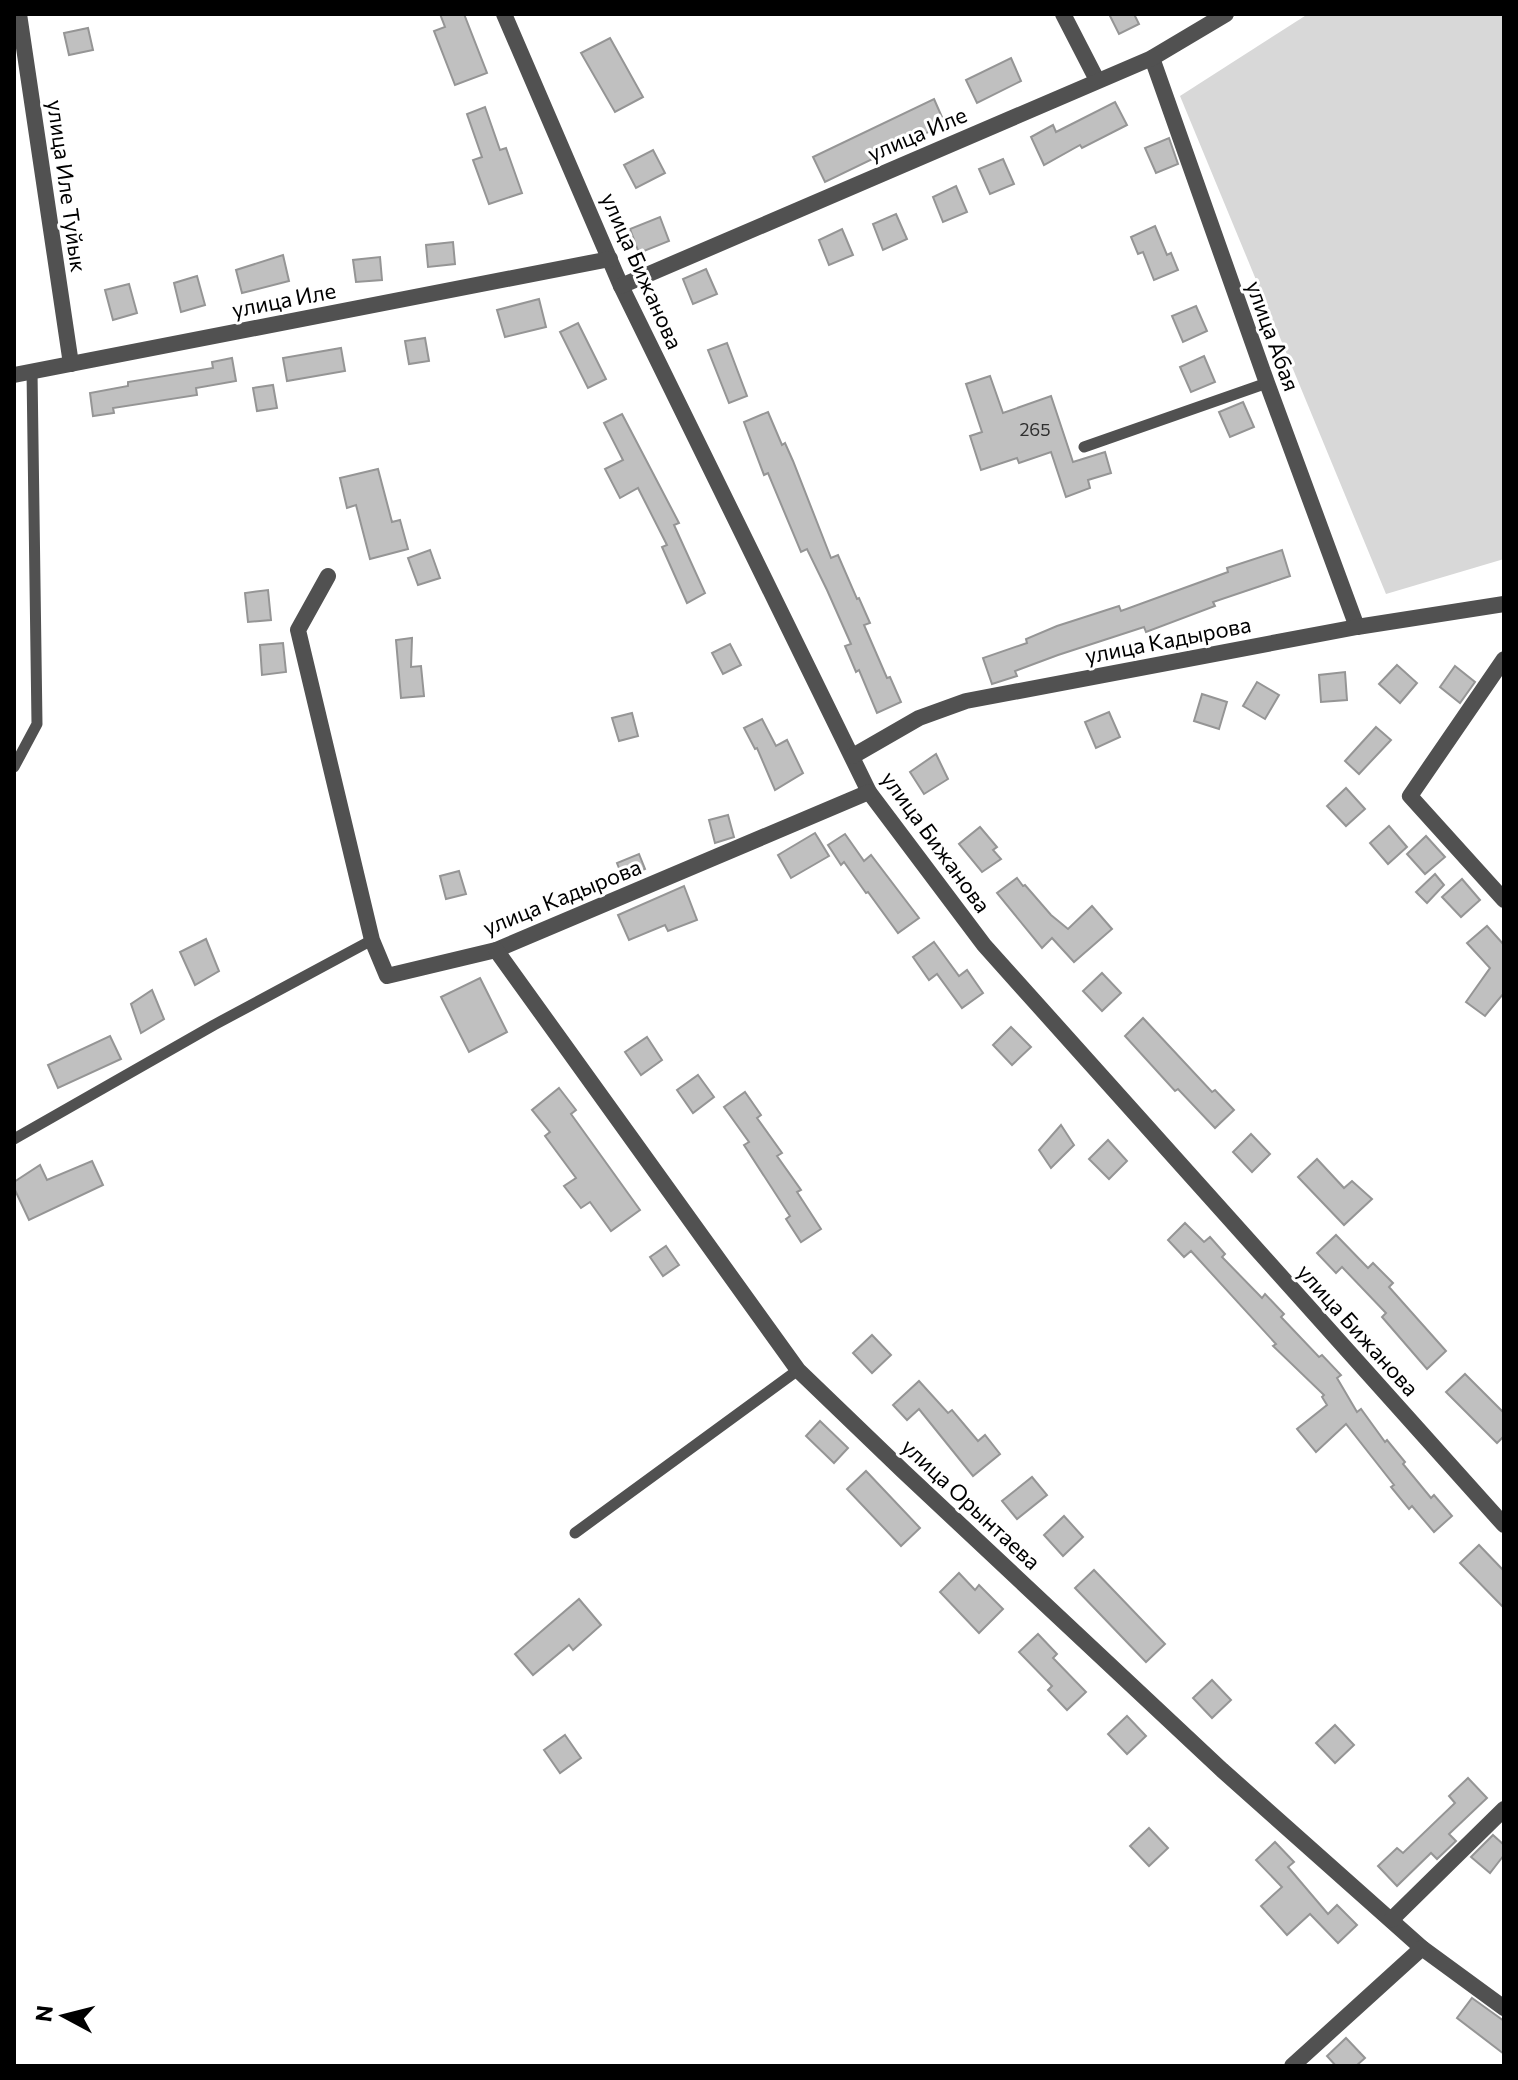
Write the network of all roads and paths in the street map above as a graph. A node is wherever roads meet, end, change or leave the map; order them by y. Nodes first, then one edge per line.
1 (19, 14) edge
2 (504, 14) edge
3 (1063, 14) edge
4 (1226, 14) edge
5 (1152, 58) junction
6 (1097, 80) junction
7 (610, 259) junction
8 (621, 286) junction
9 (71, 364) junction
10 (32, 371) junction
11 (14, 375) edge
12 (1267, 383) junction
13 (1084, 447) dead end
14 (328, 576) dead end
15 (1504, 604) edge
16 (1357, 627) junction
17 (1504, 659) edge
18 (853, 756) junction
19 (14, 767) edge
20 (869, 792) junction
21 (1504, 900) edge
22 (372, 940) junction
23 (496, 950) junction
24 (14, 1139) edge
25 (798, 1370) junction
26 (1504, 1525) edge
27 (575, 1533) dead end
28 (1504, 1809) edge
29 (1391, 1920) junction
30 (1422, 1948) junction
31 (1504, 2008) edge
32 (1292, 2066) edge

1 - 9 street, улица Иле Туйык
2 - 7 street, улица Бижанова
3 - 6 street
4 - 5 street, улица Иле
5 - 6 street, улица Иле
5 - 12 street, улица Абая
6 - 8 street, улица Иле
7 - 8 street, улица Бижанова
7 - 9 street, улица Иле
8 - 18 street, улица Бижанова
9 - 10 street, улица Иле
10 - 11 street, улица Иле
10 - 19 lane
12 - 13 lane
12 - 16 street, улица Абая
14 - 22 street, улица Кадырова
15 - 16 street, улица Кадырова
16 - 18 street, улица Кадырова
17 - 21 street
18 - 20 street, улица Бижанова
20 - 23 street, улица Кадырова
20 - 26 street, улица Бижанова
22 - 23 street, улица Кадырова
22 - 24 lane
23 - 25 street, улица Орынтаева
25 - 27 lane
25 - 29 street, улица Орынтаева
28 - 29 street
29 - 30 street, улица Орынтаева
30 - 31 street, улица Орынтаева
30 - 32 street

